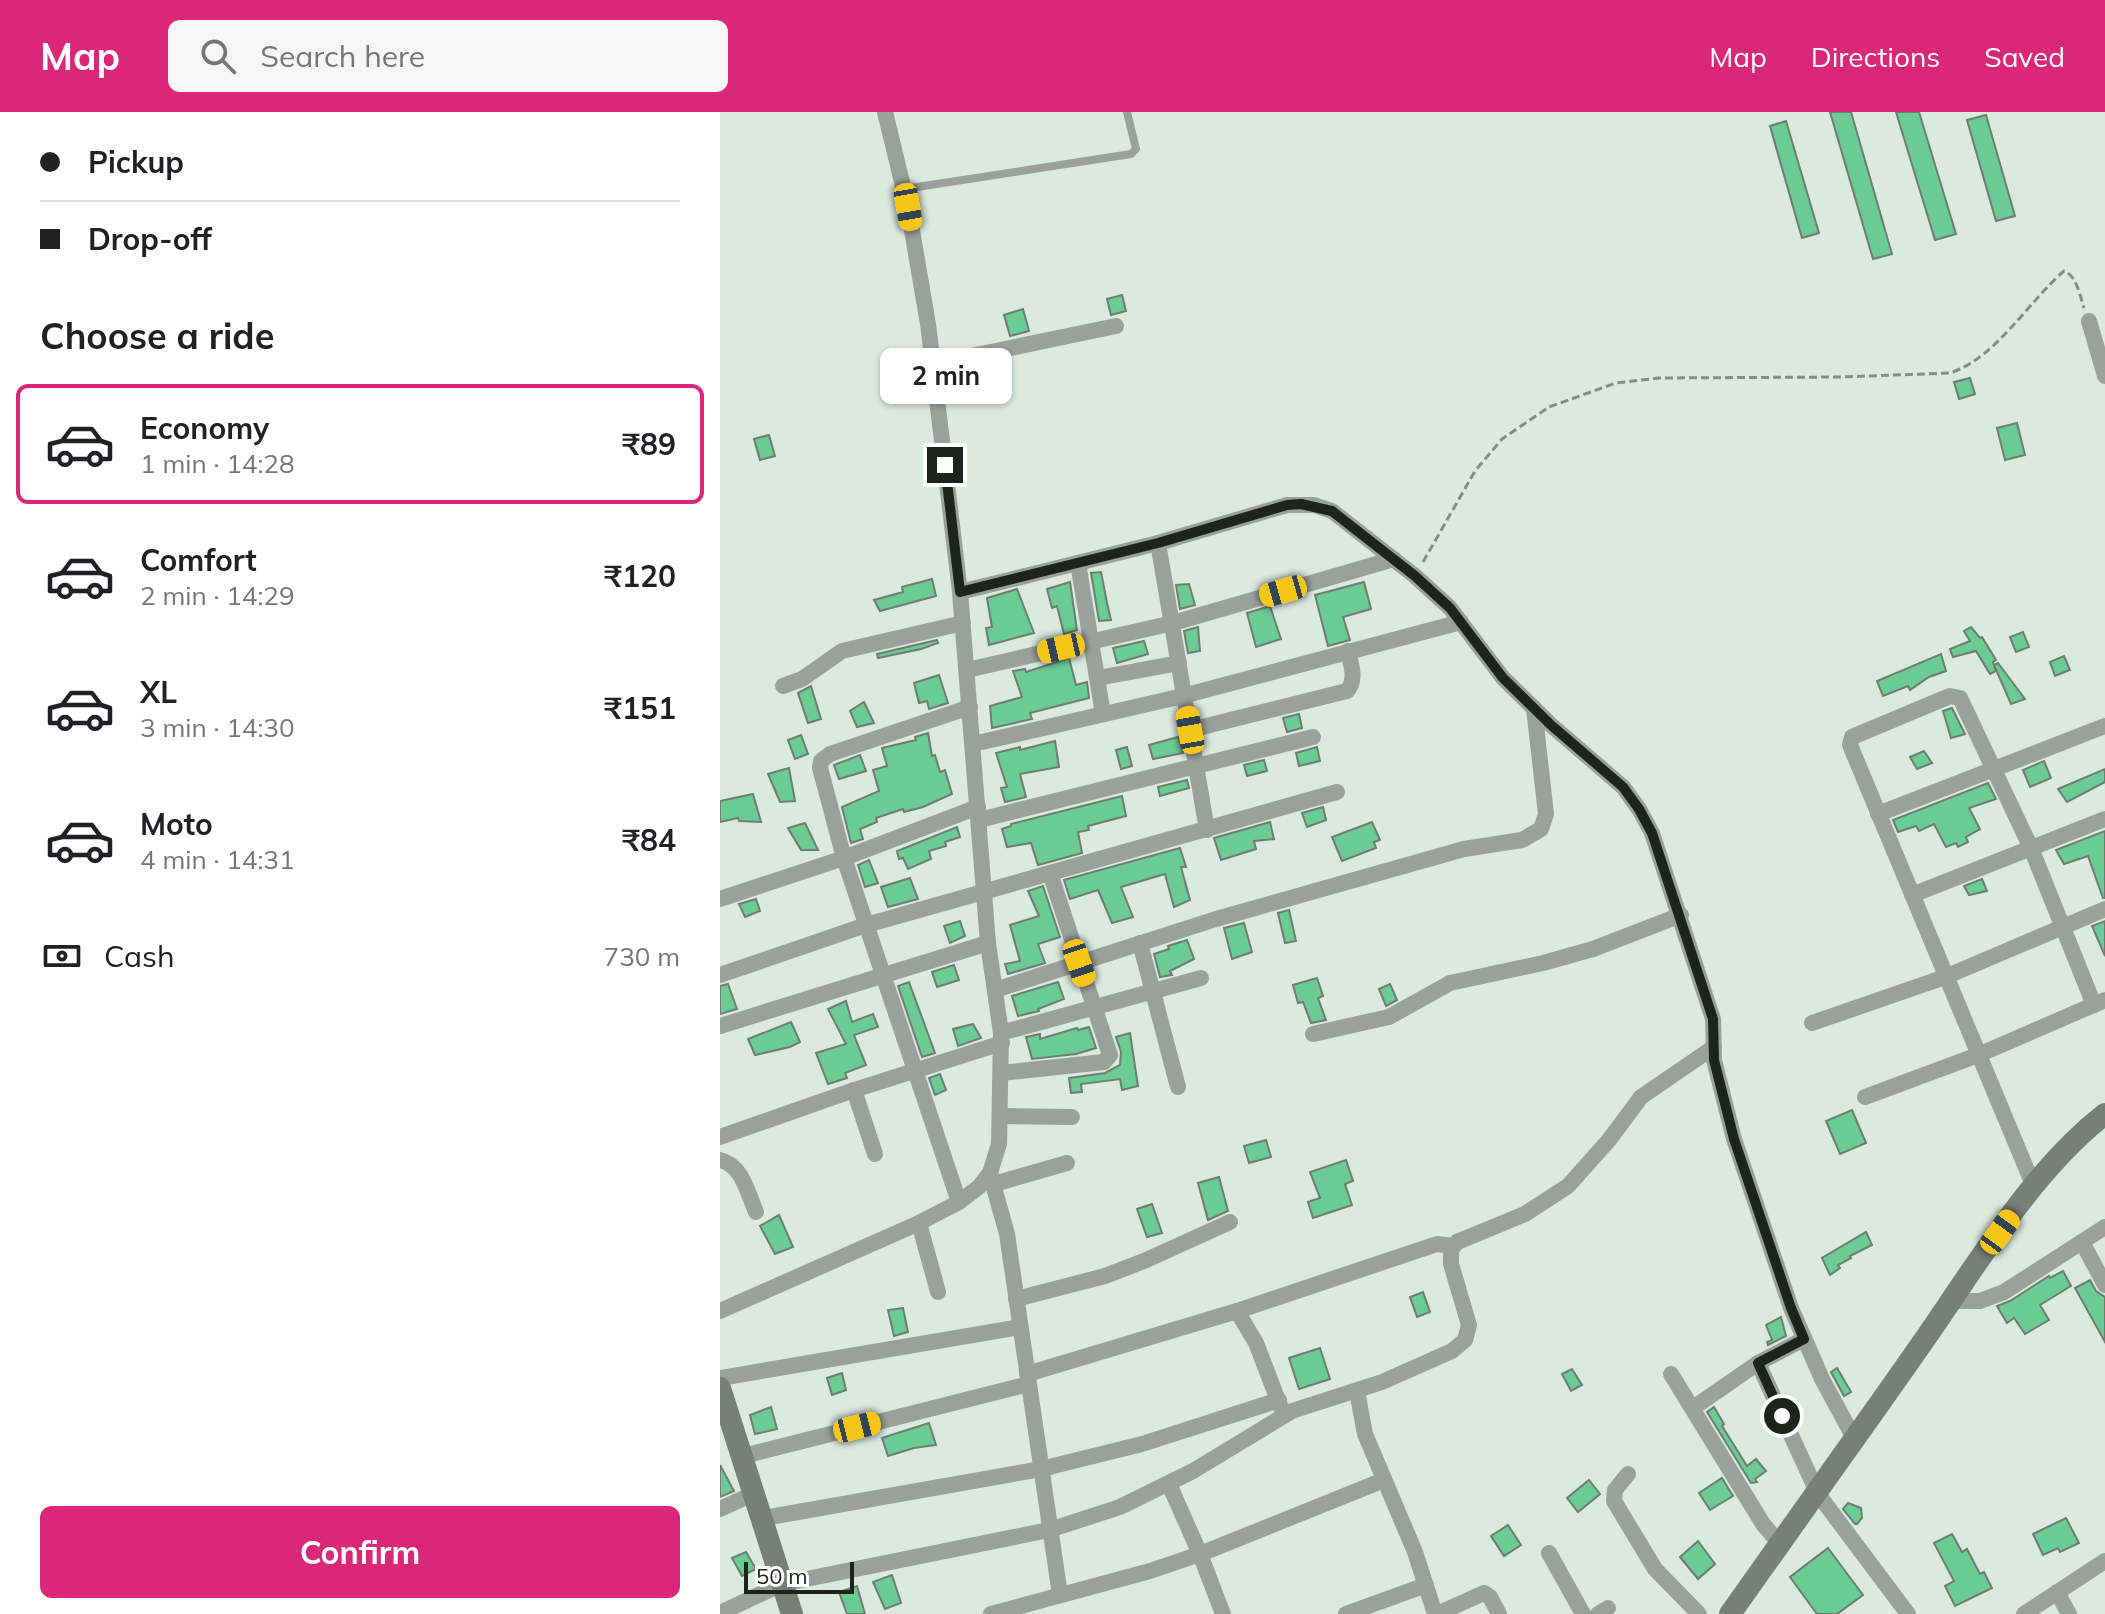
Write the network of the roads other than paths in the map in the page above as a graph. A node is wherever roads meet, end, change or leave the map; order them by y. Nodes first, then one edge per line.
1 (885, 112) edge
2 (1127, 112) edge
3 (904, 189) junction
4 (2089, 321) road end
5 (1116, 326) dead end
6 (933, 364) junction
7 (2105, 376) edge
8 (1158, 543) junction
9 (1394, 559) junction
10 (1078, 563) junction
11 (960, 592) junction
12 (1461, 622) junction
13 (963, 623) junction
14 (1173, 623) junction
15 (1092, 640) junction
16 (1348, 651) junction
17 (1179, 663) junction
18 (967, 670) junction
19 (1098, 678) junction
20 (783, 686) dead end
21 (1183, 696) junction
22 (970, 707) junction
23 (1534, 708) junction
24 (1103, 714) junction
25 (2105, 726) edge
26 (1190, 730) junction
27 (1313, 737) dead end
28 (973, 744) junction
29 (1196, 767) junction
30 (1995, 770) junction
31 (1337, 792) dead end
32 (978, 814) junction
33 (1878, 814) junction
34 (2105, 819) edge
35 (1207, 830) junction
36 (2031, 848) junction
37 (844, 858) junction
38 (1050, 873) junction
39 (984, 891) junction
40 (1912, 895) junction
41 (720, 899) edge
42 (2105, 909) edge
43 (1681, 915) junction
44 (866, 925) junction
45 (2063, 927) junction
46 (988, 943) junction
47 (1140, 943) junction
48 (1079, 963) junction
49 (720, 975) edge
50 (883, 977) junction
51 (1945, 977) junction
52 (1201, 978) dead end
53 (995, 990) junction
54 (1154, 992) junction
55 (2099, 1002) edge
56 (1095, 1008) junction
57 (1812, 1023) dead end
58 (720, 1026) edge
59 (1313, 1034) dead end
60 (1001, 1038) junction
61 (1714, 1047) junction
62 (1978, 1055) junction
63 (915, 1071) junction
64 (1001, 1073) junction
65 (1178, 1087) dead end
66 (854, 1090) junction
67 (1865, 1097) dead end
68 (2105, 1114) edge
69 (1001, 1116) junction
70 (1072, 1117) dead end
71 (720, 1137) edge
72 (875, 1154) dead end
73 (720, 1160) edge
74 (1067, 1163) dead end
75 (992, 1179) junction
76 (2034, 1187) junction
77 (959, 1202) junction
78 (756, 1212) dead end
79 (1230, 1222) dead end
80 (919, 1223) junction
81 (2105, 1227) edge
82 (2082, 1242) junction
83 (1453, 1246) junction
84 (2105, 1285) edge
85 (938, 1292) dead end
86 (1016, 1299) junction
87 (1950, 1301) junction
88 (720, 1311) edge
89 (1237, 1311) junction
90 (1020, 1327) junction
91 (1804, 1339) junction
92 (1758, 1363) junction
93 (1671, 1374) dead end
94 (720, 1378) edge
95 (1028, 1379) junction
96 (720, 1388) edge
97 (1357, 1391) junction
98 (1281, 1408) junction
99 (1693, 1408) junction
100 (1855, 1440) junction
101 (743, 1456) junction
102 (1041, 1469) junction
103 (1628, 1474) dead end
104 (1384, 1480) junction
105 (1169, 1484) junction
106 (755, 1493) junction
107 (1818, 1494) junction
108 (720, 1509) edge
109 (764, 1518) junction
110 (1049, 1530) junction
111 (1780, 1544) junction
112 (1549, 1553) dead end
113 (1200, 1554) junction
114 (2105, 1561) edge
115 (782, 1584) junction
116 (1426, 1585) junction
117 (2057, 1592) junction
118 (1060, 1595) junction
119 (1377, 1608) edge
120 (1031, 1609) edge
121 (720, 1613) edge
122 (792, 1614) edge
123 (991, 1614) edge
124 (1223, 1614) edge
125 (1346, 1614) edge
126 (1436, 1614) edge
127 (1499, 1614) edge
128 (1583, 1614) edge
129 (1699, 1614) edge
130 (1730, 1614) edge
131 (1908, 1614) edge
132 (2024, 1614) edge
133 (2069, 1614) edge

1 - 3 street
2 - 3 lane
3 - 6 street
4 - 7 street
5 - 6 street
6 - 11 street
8 - 9 street
8 - 10 street
8 - 14 street
9 - 12 street
9 - 14 street
10 - 11 street
10 - 15 street
11 - 13 street
12 - 16 street
12 - 23 street
13 - 18 street
13 - 20 street
14 - 15 street
14 - 17 street
15 - 18 street
15 - 19 street
16 - 21 street
16 - 26 street
17 - 19 street
17 - 21 street
18 - 22 street
19 - 24 street
21 - 24 street
21 - 26 street
22 - 28 street
22 - 37 street
23 - 43 street
23 - 47 street
24 - 28 street
25 - 30 street
26 - 29 street
27 - 29 street
28 - 32 street
29 - 32 street
29 - 35 street
30 - 33 street
30 - 33 street
30 - 36 street
31 - 35 street
32 - 37 street
32 - 39 street
33 - 40 street
34 - 36 street
35 - 38 street
36 - 40 street
36 - 45 street
37 - 41 street
37 - 44 street
38 - 39 street
38 - 48 street
39 - 44 street
39 - 46 street
40 - 51 street
42 - 45 street
43 - 59 street
43 - 61 street
44 - 49 street
44 - 50 street
45 - 51 street
45 - 55 street
46 - 50 street
46 - 53 street
47 - 48 street
47 - 54 street
48 - 53 street
48 - 56 street
50 - 58 street
50 - 63 street
51 - 57 street
51 - 62 street
52 - 54 street
53 - 60 street
54 - 56 street
54 - 65 street
55 - 62 street
56 - 60 street
56 - 64 street
60 - 63 street
60 - 64 street
61 - 83 street
61 - 91 street
62 - 67 street
62 - 76 street
63 - 66 street
63 - 77 street
64 - 69 street
66 - 71 street
66 - 72 street
68 - 76 main road
69 - 70 street
69 - 75 street
73 - 78 street
74 - 75 street
75 - 77 street
75 - 86 street
76 - 87 main road
77 - 80 street
79 - 86 street
80 - 85 street
80 - 88 street
81 - 82 street
82 - 84 street
82 - 87 street
83 - 89 street
83 - 97 street
86 - 90 street
87 - 100 main road
89 - 95 street
89 - 98 street
90 - 94 street
90 - 95 street
91 - 92 street
91 - 100 street
92 - 99 street
92 - 107 street
93 - 99 street
95 - 101 street
95 - 102 street
96 - 101 main road
97 - 98 street
97 - 104 street
98 - 102 street
98 - 105 street
99 - 111 street
100 - 107 main road
101 - 106 main road
102 - 109 street
102 - 110 street
103 - 129 street
104 - 113 street
104 - 116 street
105 - 110 street
105 - 113 street
106 - 108 street
106 - 109 main road
107 - 111 main road
107 - 131 street
109 - 115 main road
110 - 115 street
110 - 118 street
111 - 130 main road
112 - 128 street
113 - 118 street
113 - 124 street
114 - 117 street
115 - 121 street
115 - 122 main road
116 - 119 street
116 - 126 street
117 - 132 street
117 - 133 street
118 - 120 street
119 - 125 street
120 - 123 street
126 - 127 street

